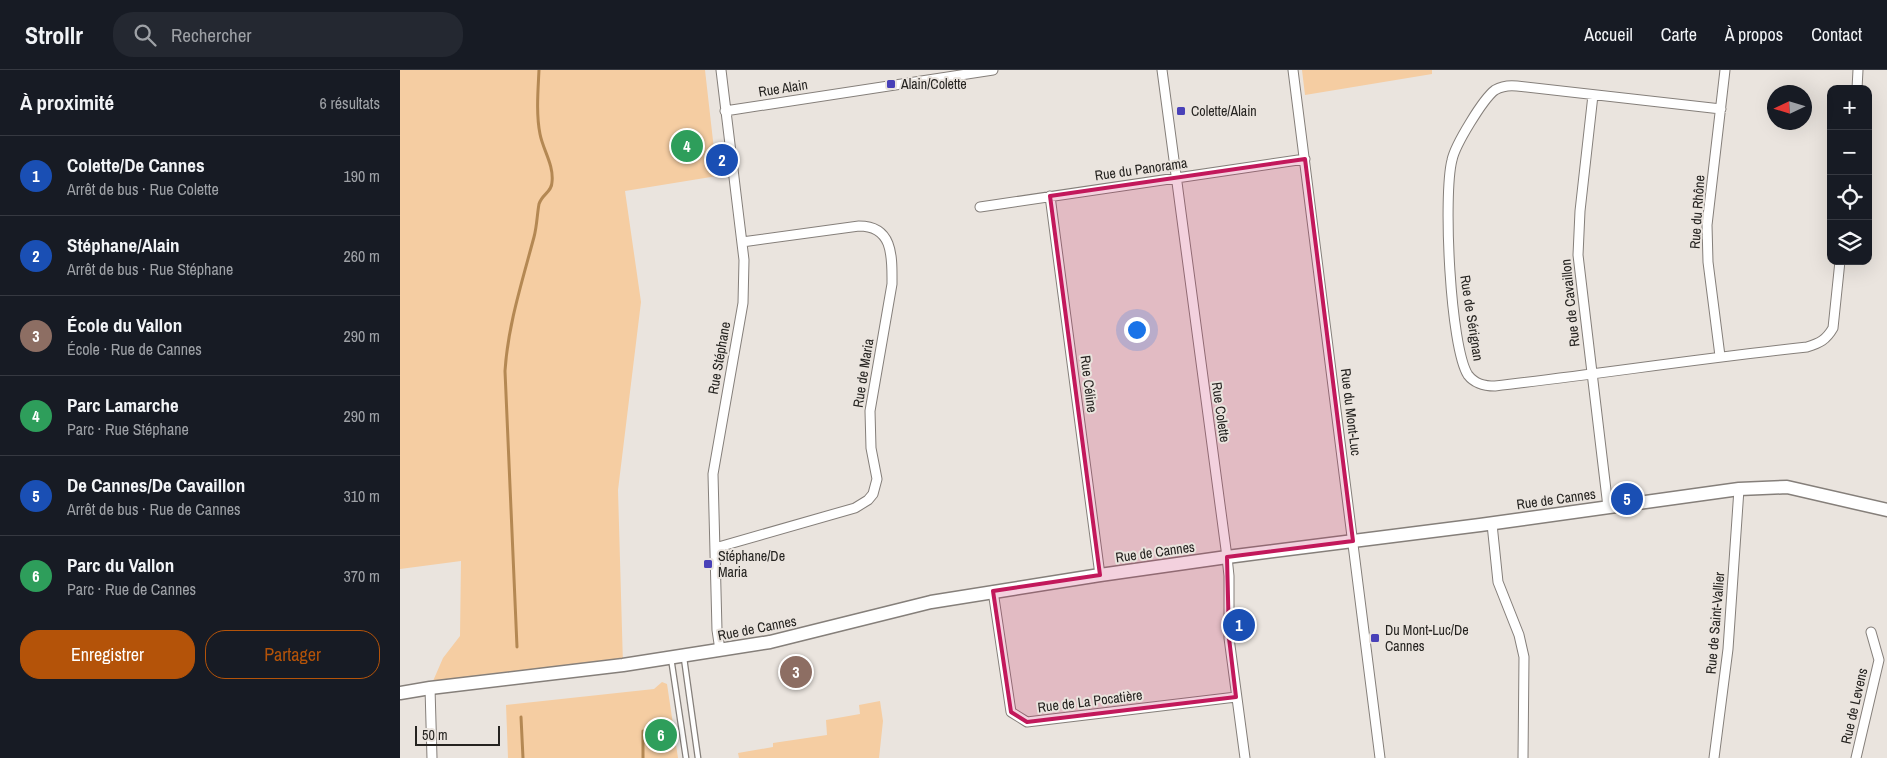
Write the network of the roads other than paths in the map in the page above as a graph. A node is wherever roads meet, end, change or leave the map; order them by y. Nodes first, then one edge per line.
1 (721, 70) edge
2 (993, 70) edge
3 (1162, 70) edge
4 (1293, 70) edge
5 (1725, 70) edge
6 (1858, 70) edge
7 (1857, 85) edge
8 (1593, 95) junction
9 (1721, 109) junction
10 (725, 111) junction
11 (1305, 159) junction
12 (1175, 178) junction
13 (1050, 196) junction
14 (980, 207) dead end
15 (742, 242) junction
16 (1840, 265) edge
17 (1720, 356) junction
18 (1592, 375) junction
19 (1738, 489) junction
20 (1608, 507) junction
21 (1887, 510) edge
22 (1492, 524) junction
23 (1353, 541) junction
24 (715, 548) junction
25 (1227, 556) junction
26 (1100, 575) junction
27 (993, 591) junction
28 (1871, 632) dead end
29 (720, 650) junction
30 (678, 656) junction
31 (430, 688) junction
32 (400, 693) edge
33 (1236, 697) junction
34 (432, 758) edge
35 (686, 758) edge
36 (698, 758) edge
37 (1245, 758) edge
38 (1380, 758) edge
39 (1523, 758) edge
40 (1714, 758) edge
41 (1856, 758) edge

1 - 10 street, Rue Stéphane
2 - 10 street, Rue Alain
3 - 12 street, Rue Colette
4 - 11 street, Rue du Mont-Luc
5 - 9 street, Rue du Rhône
6 - 7 street
8 - 9 street, Rue de Sérignan
8 - 18 street, Rue de Cavaillon
8 - 18 street, Rue de Sérignan
9 - 17 street, Rue du Rhône
10 - 15 street, Rue Stéphane
11 - 12 street, Rue du Panorama
11 - 23 street, Rue du Mont-Luc
12 - 13 street, Rue du Panorama
12 - 25 street, Rue Colette
13 - 14 street, Rue du Panorama
13 - 26 street, Rue Céline
15 - 24 street, Rue Stéphane
15 - 24 street, Rue de Maria
16 - 17 street, Rue de Sérignan
17 - 18 street, Rue de Sérignan
18 - 20 street, Rue de Cavaillon
19 - 20 street, Rue de Cannes
19 - 21 street, Rue de Cannes
19 - 40 street, Rue de Saint-Vallier
20 - 22 street, Rue de Cannes
22 - 23 street, Rue de Cannes
22 - 39 street
23 - 25 street, Rue de Cannes
23 - 38 street, Rue du Mont-Luc
24 - 29 street, Rue Stéphane
25 - 26 street, Rue de Cannes
25 - 33 street, Rue Colette
26 - 27 street, Rue de Cannes
27 - 29 street, Rue de Cannes
27 - 33 street, Rue de La Pocatière
28 - 41 street, Rue de Levens
29 - 30 street, Rue de Cannes
30 - 31 street, Rue de Cannes
30 - 35 lane
30 - 36 lane
31 - 32 street, Rue de Cannes
31 - 34 street
33 - 37 street, Rue Colette

